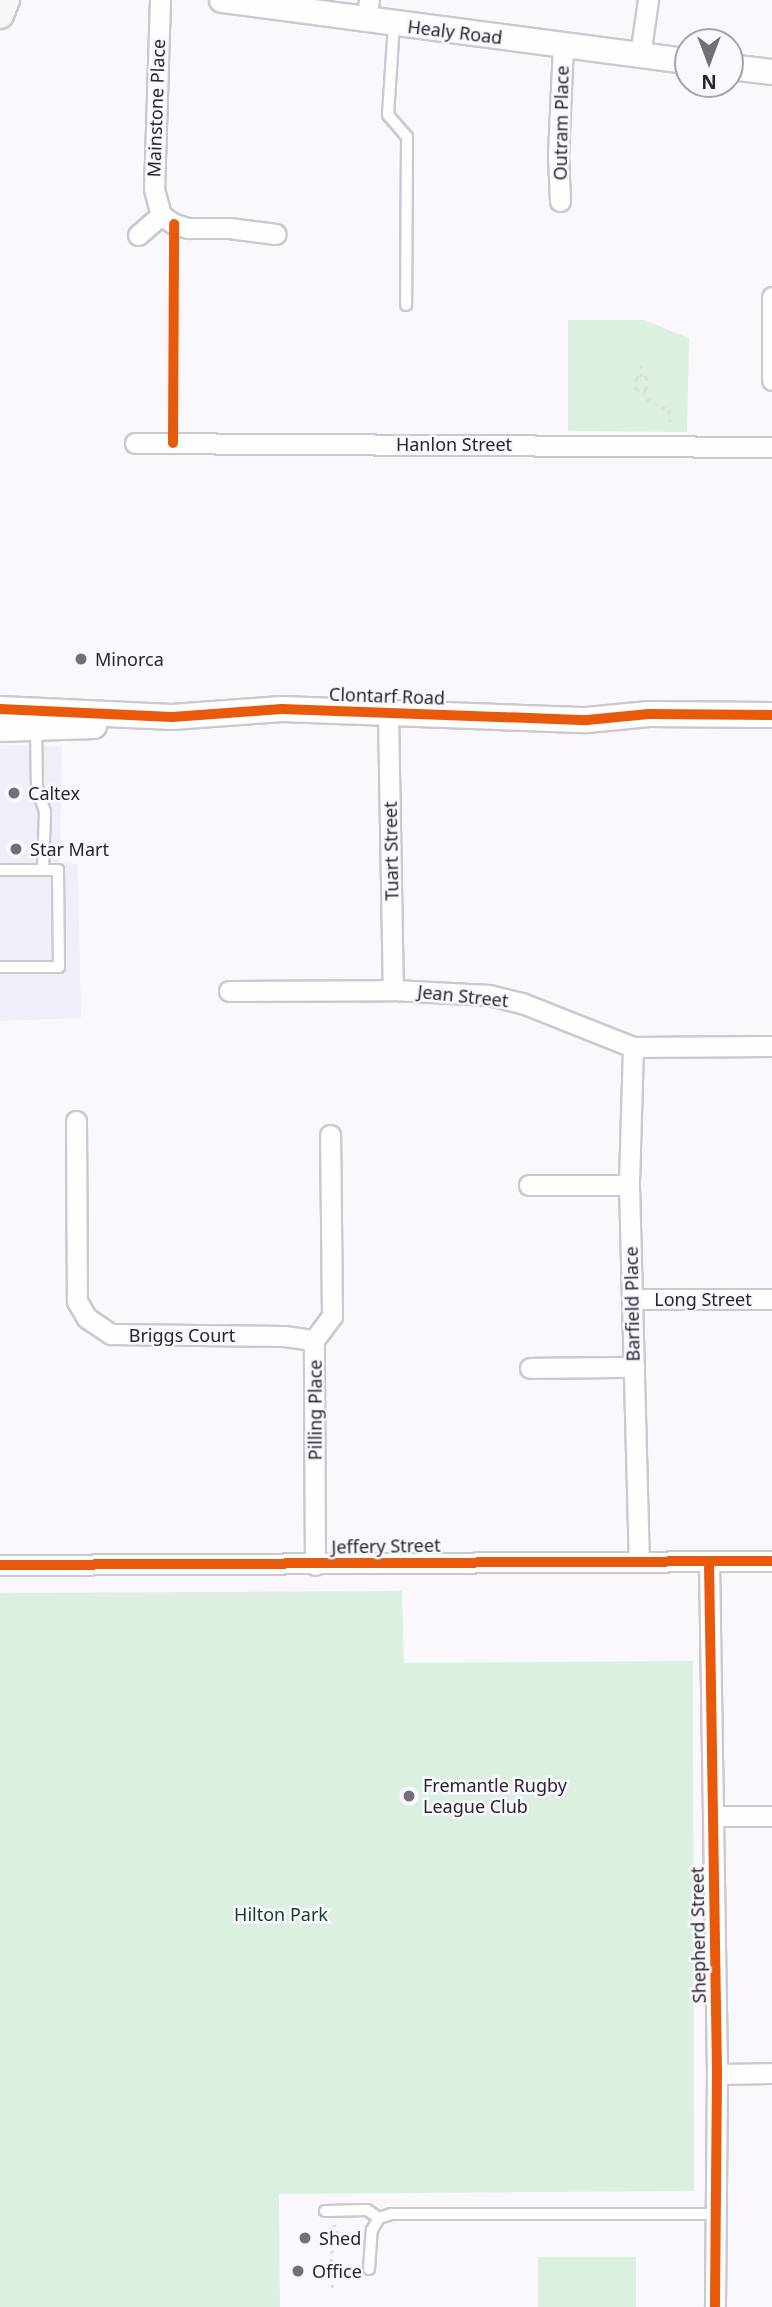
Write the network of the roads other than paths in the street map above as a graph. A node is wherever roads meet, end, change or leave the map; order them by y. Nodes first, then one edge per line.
1 (160, 0) edge
2 (222, 0) edge
3 (648, 0) edge
4 (368, 10) edge
5 (394, 24) junction
6 (563, 46) junction
7 (639, 55) junction
8 (674, 59) edge
9 (744, 68) edge
10 (772, 72) edge
11 (560, 201) dead end
12 (161, 215) junction
13 (276, 234) dead end
14 (138, 235) dead end
15 (772, 297) edge
16 (406, 305) dead end
17 (772, 380) edge
18 (135, 443) dead end
19 (772, 447) edge
20 (0, 709) edge
21 (772, 715) edge
22 (388, 717) junction
23 (0, 729) edge
24 (36, 729) junction
25 (772, 731) edge
26 (0, 870) edge
27 (43, 870) junction
28 (0, 967) edge
29 (393, 990) junction
30 (229, 991) dead end
31 (772, 1046) edge
32 (633, 1047) junction
33 (76, 1121) dead end
34 (330, 1135) dead end
35 (529, 1185) dead end
36 (629, 1185) junction
37 (633, 1299) junction
38 (772, 1299) edge
39 (314, 1340) junction
40 (634, 1367) junction
41 (530, 1368) dead end
42 (772, 1560) edge
43 (639, 1561) junction
44 (709, 1562) junction
45 (0, 1565) edge
46 (315, 1565) junction
47 (715, 1816) junction
48 (772, 1816) edge
49 (772, 2073) edge
50 (717, 2074) junction
51 (330, 2211) road end
52 (716, 2214) junction
53 (379, 2218) junction
54 (369, 2269) dead end
55 (715, 2307) edge

1 - 12 street, Mainstone Place
2 - 4 street, Healy Road
3 - 7 street
4 - 5 street, Healy Road
5 - 6 street, Healy Road
5 - 16 lane
6 - 7 street, Healy Road
6 - 11 street, Outram Place
7 - 8 street, Healy Road
9 - 10 street
12 - 13 street
12 - 14 street
15 - 17 street
18 - 19 street, Hanlon Street
20 - 22 street, Clontarf Road
21 - 22 street, Clontarf Road
22 - 24 street, Clontarf Road
22 - 25 street, Clontarf Road
22 - 29 street, Tuart Street
23 - 24 street, Clontarf Road
24 - 27 lane
26 - 27 lane
27 - 28 lane
29 - 30 street, Jean Street
29 - 32 street, Jean Street
31 - 32 street, Jean Street
32 - 36 street, Barfield Place
33 - 39 street, Briggs Court
34 - 39 street, Pilling Place
35 - 36 street
36 - 37 street, Barfield Place
37 - 38 street, Long Street
37 - 40 street, Barfield Place
39 - 46 street, Pilling Place
40 - 41 street
40 - 43 street, Barfield Place
42 - 44 street, Jeffery Street
43 - 44 street, Jeffery Street
43 - 46 street, Jeffery Street
44 - 47 street, Shepherd Street
45 - 46 street, Jeffery Street
47 - 48 street
47 - 50 street, Shepherd Street
49 - 50 street
50 - 52 street, Shepherd Street
51 - 53 lane
52 - 53 lane
52 - 55 street, Shepherd Street
53 - 54 lane

